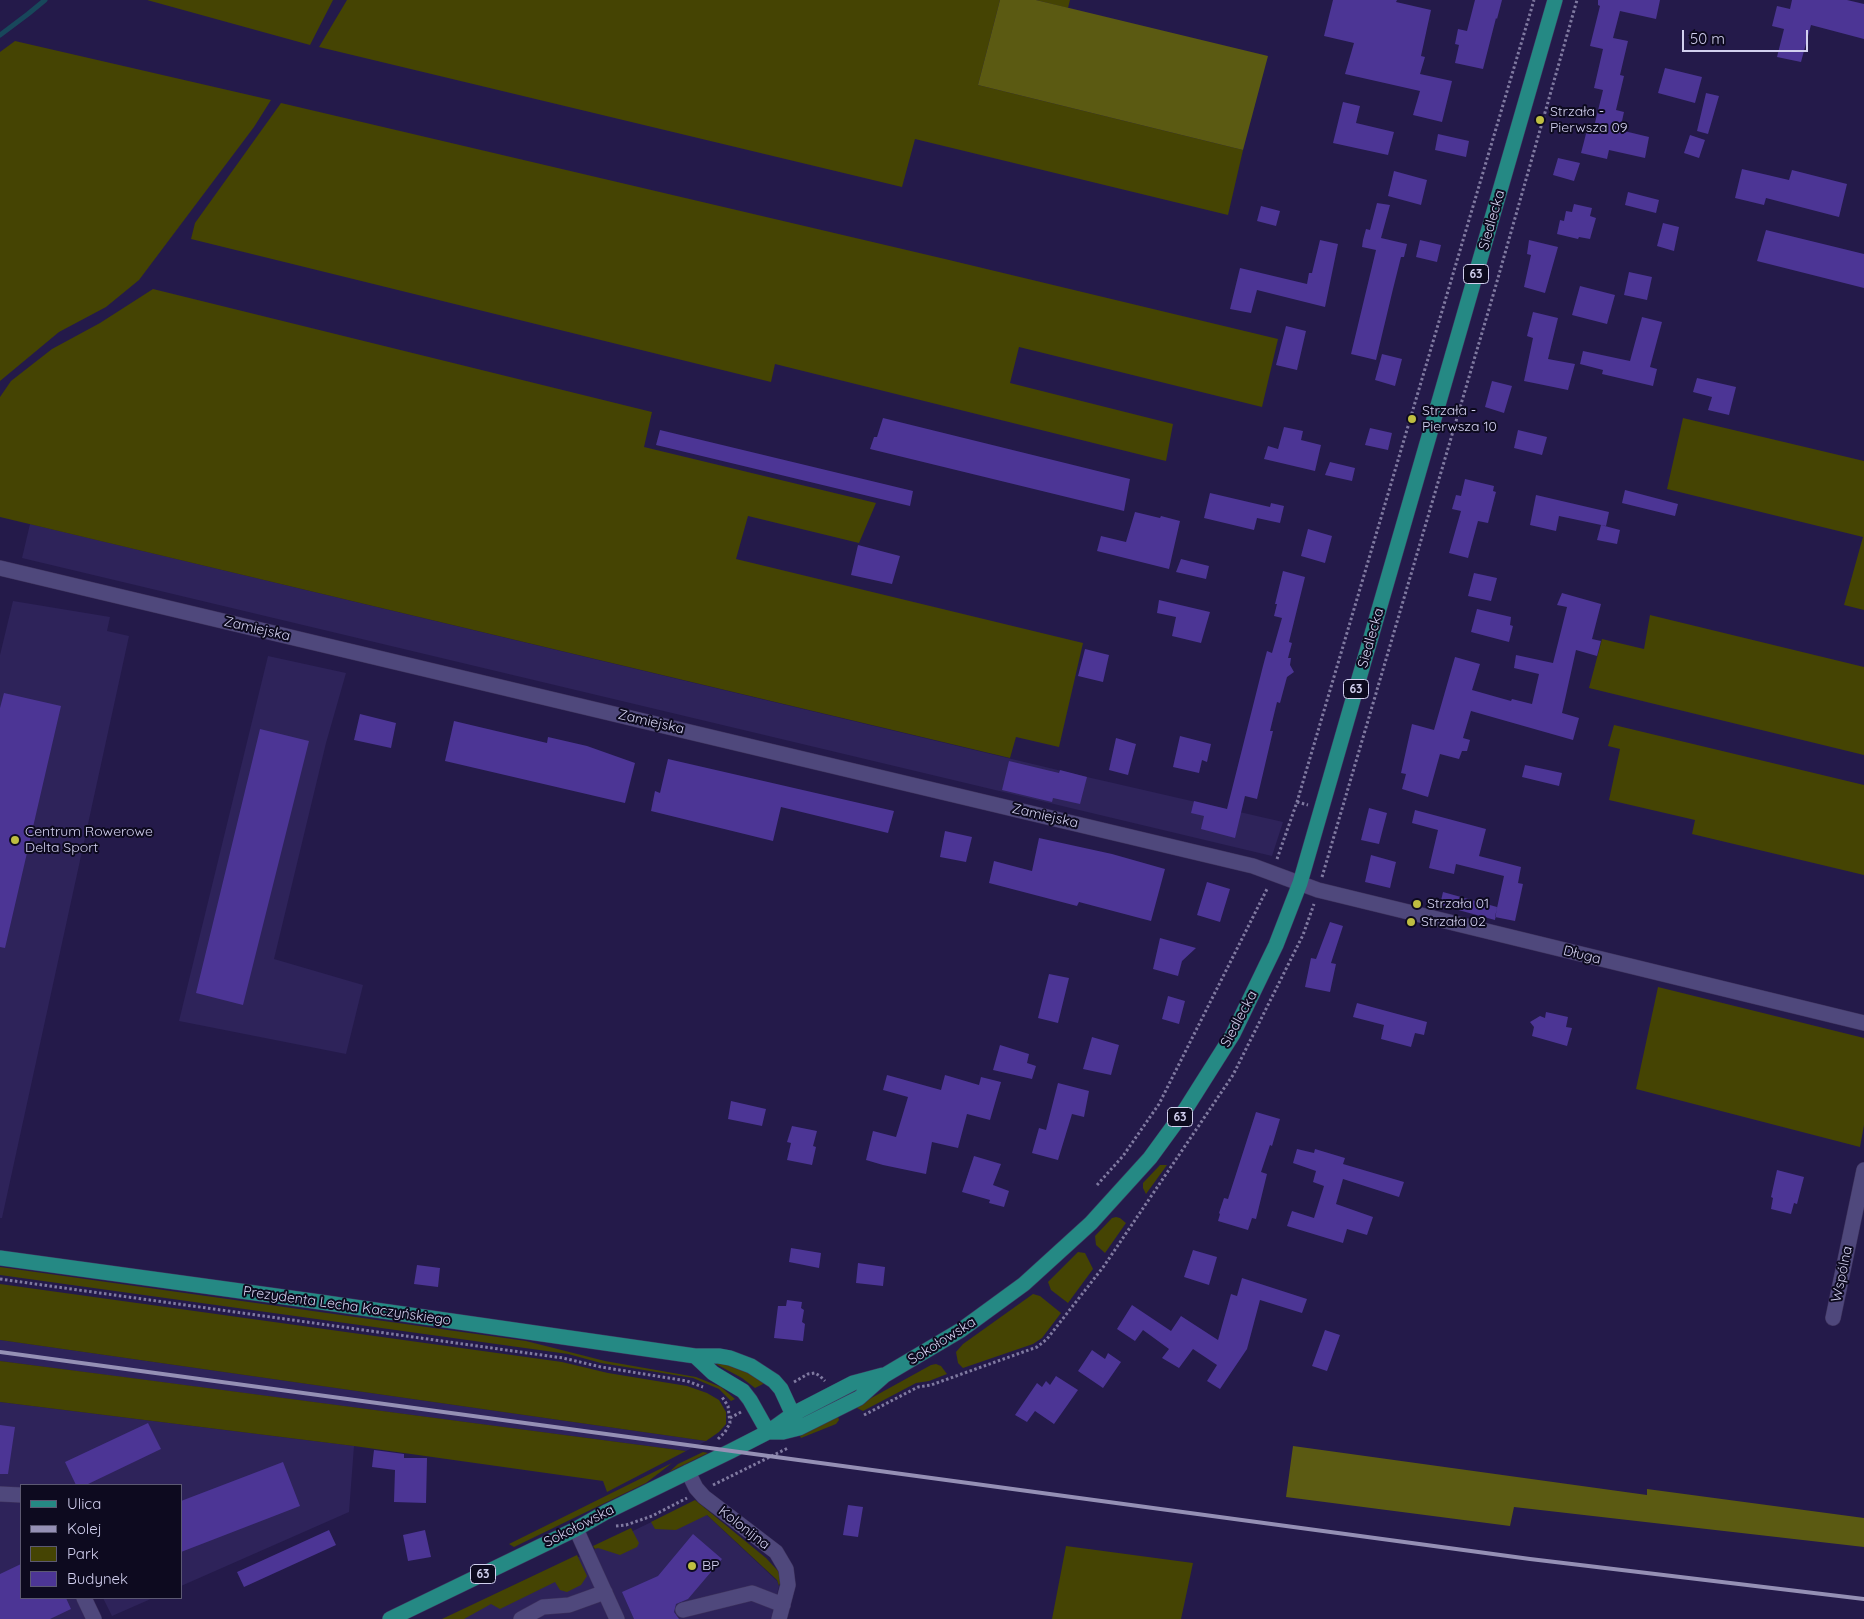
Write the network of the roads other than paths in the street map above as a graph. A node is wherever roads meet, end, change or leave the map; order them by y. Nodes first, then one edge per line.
1 (1555, 0) edge
2 (0, 568) edge
3 (1300, 884) junction
4 (1864, 1023) edge
5 (1864, 1170) edge
6 (0, 1258) edge
7 (996, 1306) joint
8 (1833, 1318) dead end
9 (694, 1356) junction
10 (885, 1375) junction
11 (793, 1414) junction
12 (799, 1428) junction
13 (768, 1432) junction
14 (688, 1472) junction
15 (0, 1494) edge
16 (20, 1495) edge
17 (576, 1529) junction
18 (605, 1592) junction
19 (84, 1599) edge
20 (683, 1610) dead end
21 (781, 1612) edge
22 (92, 1619) edge
23 (390, 1619) edge
24 (520, 1619) edge
25 (617, 1619) edge

1 - 3 main road, Siedlecka / 63
2 - 3 street, Zamiejska
3 - 4 street, Długa
3 - 7 main road, Siedlecka / 63
5 - 8 street, Wspólna
6 - 9 main road, Prezydenta Lecha Kaczyńskiego
7 - 10 main road, Sokołowska / 63
9 - 11 main road, Prezydenta Lecha Kaczyńskiego
9 - 13 main road
10 - 11 main road, Sokołowska / 63
10 - 12 main road, Sokołowska / 63
11 - 12 main road, Prezydenta Lecha Kaczyńskiego
11 - 13 main road, Sokołowska / 63
12 - 13 main road, Sokołowska / 63
13 - 14 main road, Sokołowska / 63
14 - 17 main road, Sokołowska / 63
14 - 21 street, Kolonijna
15 - 16 street
17 - 18 street
17 - 23 main road, Sokołowska / 63
18 - 24 street
18 - 25 street
19 - 22 street
20 - 21 street

